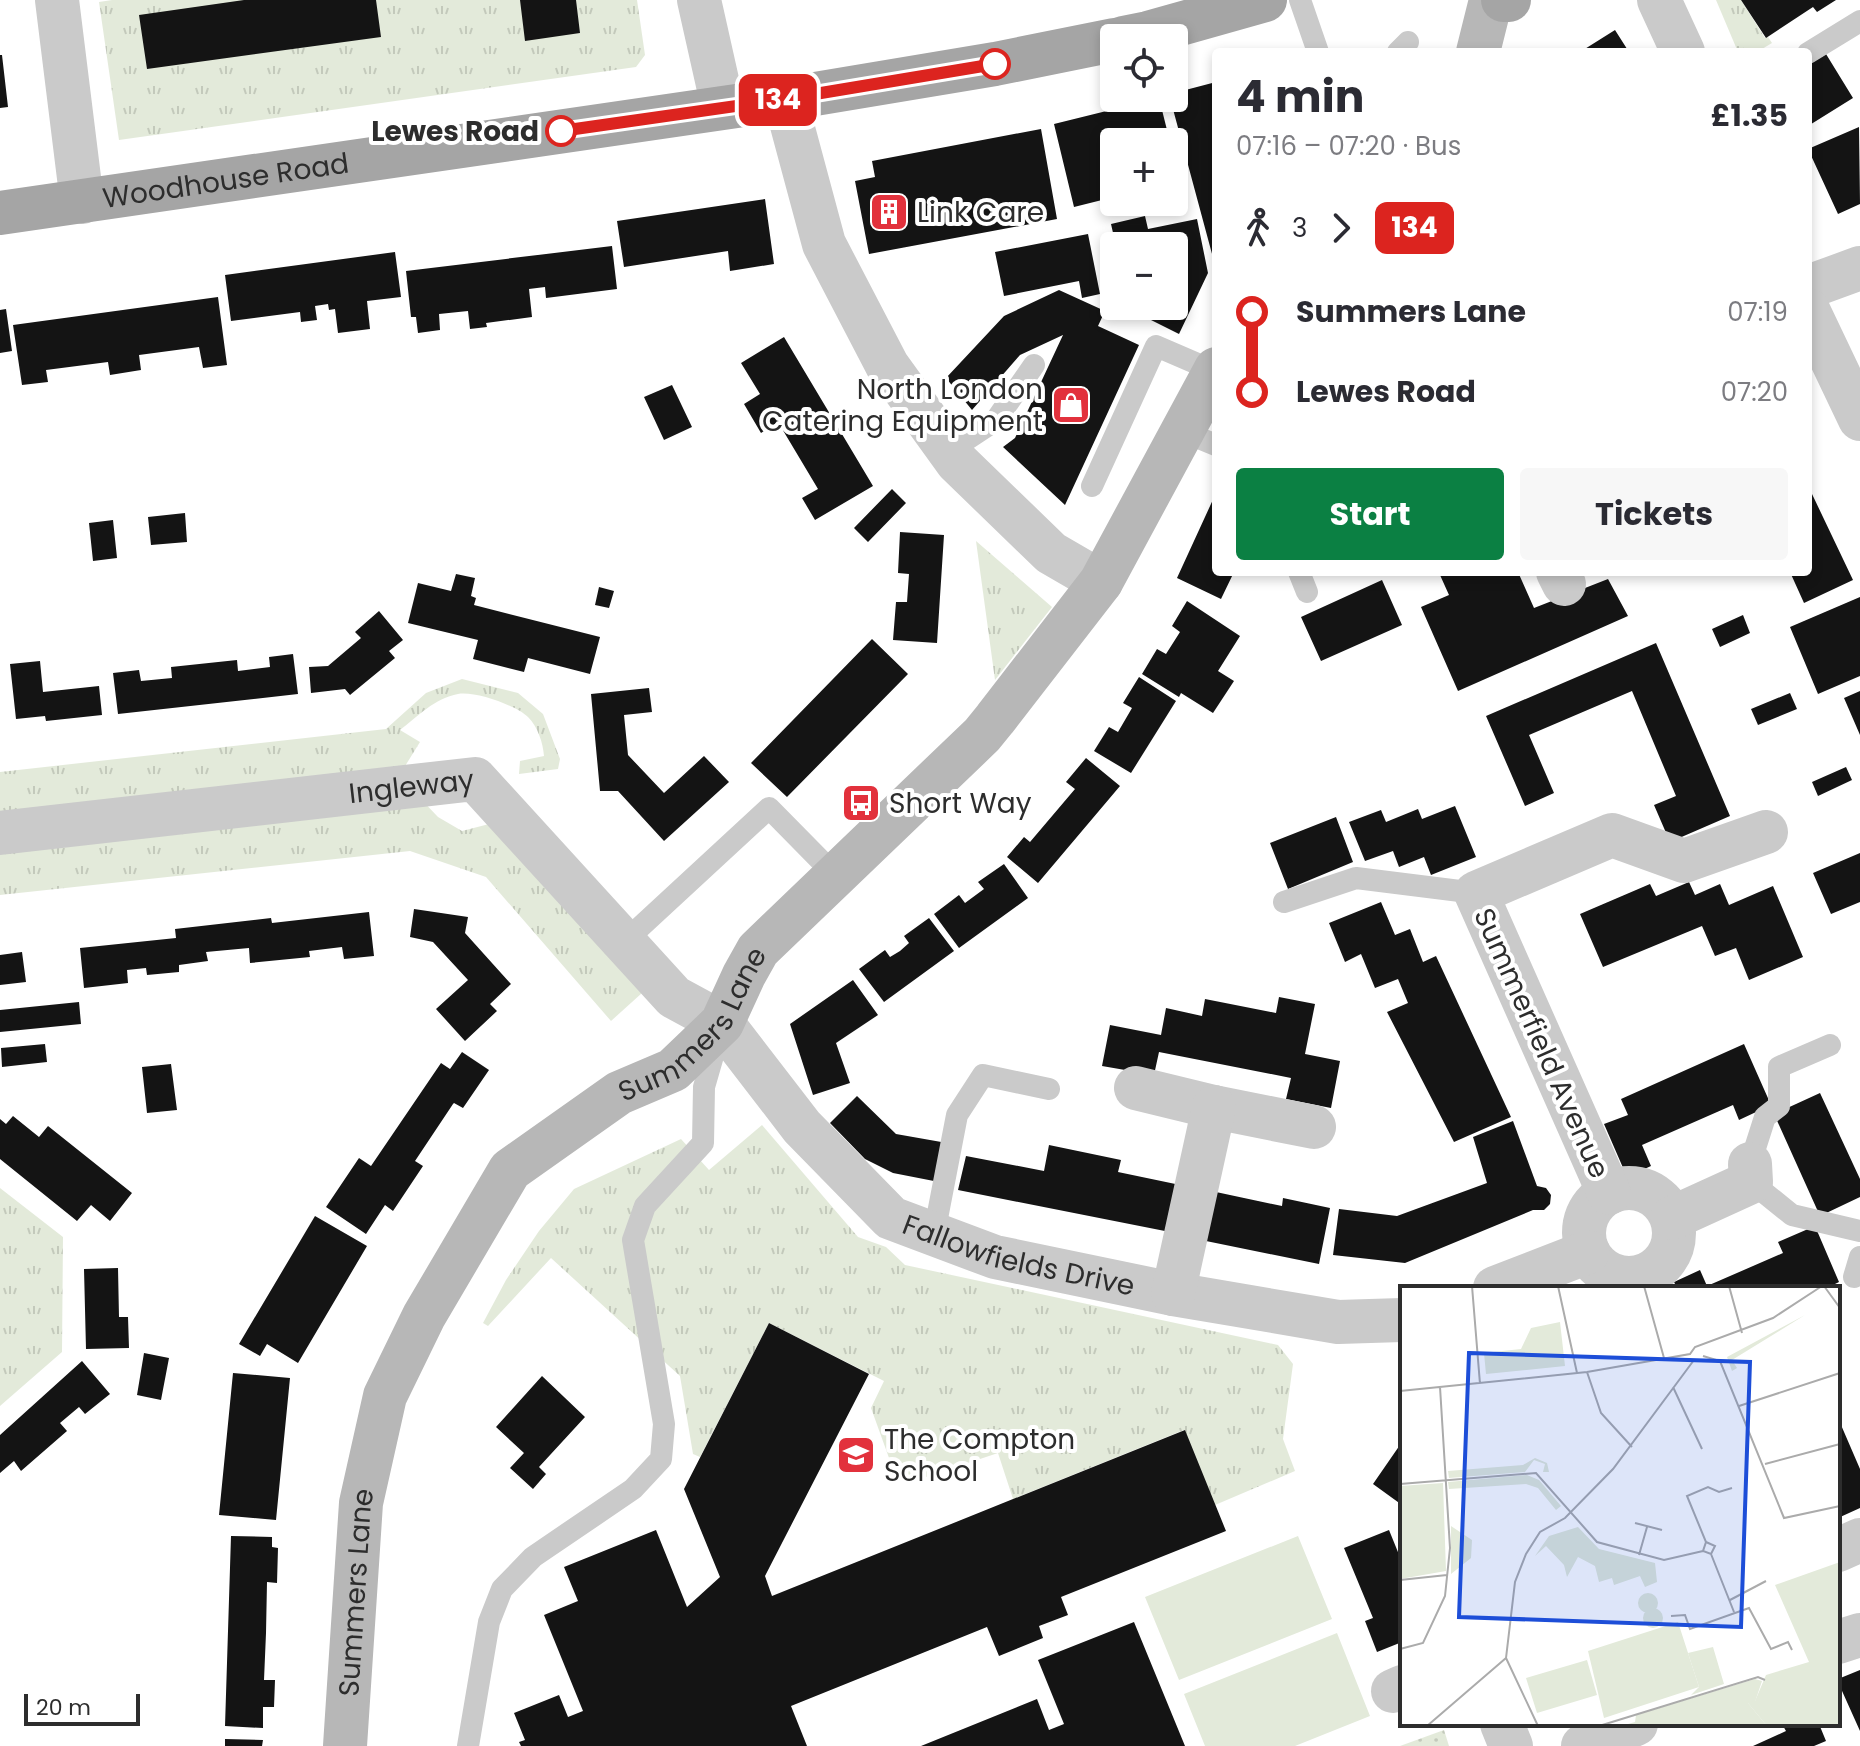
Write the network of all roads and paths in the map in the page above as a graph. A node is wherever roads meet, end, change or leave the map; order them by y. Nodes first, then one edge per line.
1 (57, 0) edge
2 (699, 0) edge
3 (1265, 0) edge
4 (1300, 0) edge
5 (1491, 0) edge
6 (1503, 0) edge
7 (1509, 0) edge
8 (1659, 0) edge
9 (1860, 21) edge
10 (1180, 24) edge
11 (1100, 43) edge
12 (1317, 48) edge
13 (1479, 48) edge
14 (1681, 48) edge
15 (1812, 51) edge
16 (785, 99) junction
17 (723, 107) junction
18 (82, 202) junction
19 (0, 213) edge
20 (1860, 268) edge
21 (1812, 286) edge
22 (1812, 318) edge
23 (1034, 365) dead end
24 (1212, 369) edge
25 (1212, 383) edge
26 (1860, 419) edge
27 (1199, 438) edge
28 (949, 451) junction
29 (1092, 486) dead end
30 (1101, 582) junction
31 (1766, 832) dead end
32 (0, 833) edge
33 (836, 876) junction
34 (1476, 893) junction
35 (1284, 902) dead end
36 (624, 942) junction
37 (722, 1023) junction
38 (1830, 1045) dead end
39 (1136, 1088) dead end
40 (1049, 1089) dead end
41 (1214, 1107) junction
42 (1314, 1127) dead end
43 (1751, 1173) junction
44 (1609, 1193) junction
45 (1672, 1218) junction
46 (1860, 1231) edge
47 (934, 1234) junction
48 (1588, 1252) junction
49 (1649, 1281) edge
50 (1500, 1286) edge
51 (1173, 1294) junction
52 (1400, 1320) edge
53 (1860, 1540) edge
54 (1840, 1549) edge
55 (1860, 1635) edge
56 (1840, 1641) edge
57 (1503, 1726) edge
58 (1631, 1726) edge
59 (345, 1746) edge
60 (468, 1746) edge
61 (1511, 1746) edge
62 (1583, 1746) edge

1 - 18 street
2 - 17 street
3 - 10 main road
4 - 12 lane
5 - 13 street
6 - 7 main road
8 - 14 street
9 - 15 lane
11 - 16 main road, Woodhouse Road
16 - 17 main road, Woodhouse Road
16 - 28 street
17 - 18 main road, Woodhouse Road
18 - 19 main road, Woodhouse Road
20 - 21 street
22 - 26 street
23 - 28 lane
24 - 29 lane
25 - 27 street, Summers Lane
27 - 30 street, Summers Lane
28 - 30 street
30 - 33 street, Summers Lane
31 - 34 street
32 - 36 street, Ingleway
33 - 36 lane
33 - 37 street, Summers Lane
34 - 35 lane
34 - 44 street, Summerfield Avenue
36 - 37 street, Ingleway
37 - 47 street, Fallowfields Drive
37 - 59 street, Summers Lane
37 - 60 lane
38 - 43 lane
39 - 41 street
40 - 47 lane
41 - 42 street
41 - 51 street
43 - 45 street
43 - 46 lane
44 - 45 street, Summerfield Avenue
44 - 48 street, Summerfield Avenue
45 - 49 street
47 - 51 street, Fallowfields Drive
48 - 49 street
48 - 50 street
51 - 52 street, Fallowfields Drive
53 - 54 street
55 - 56 street
57 - 61 street
58 - 62 street

